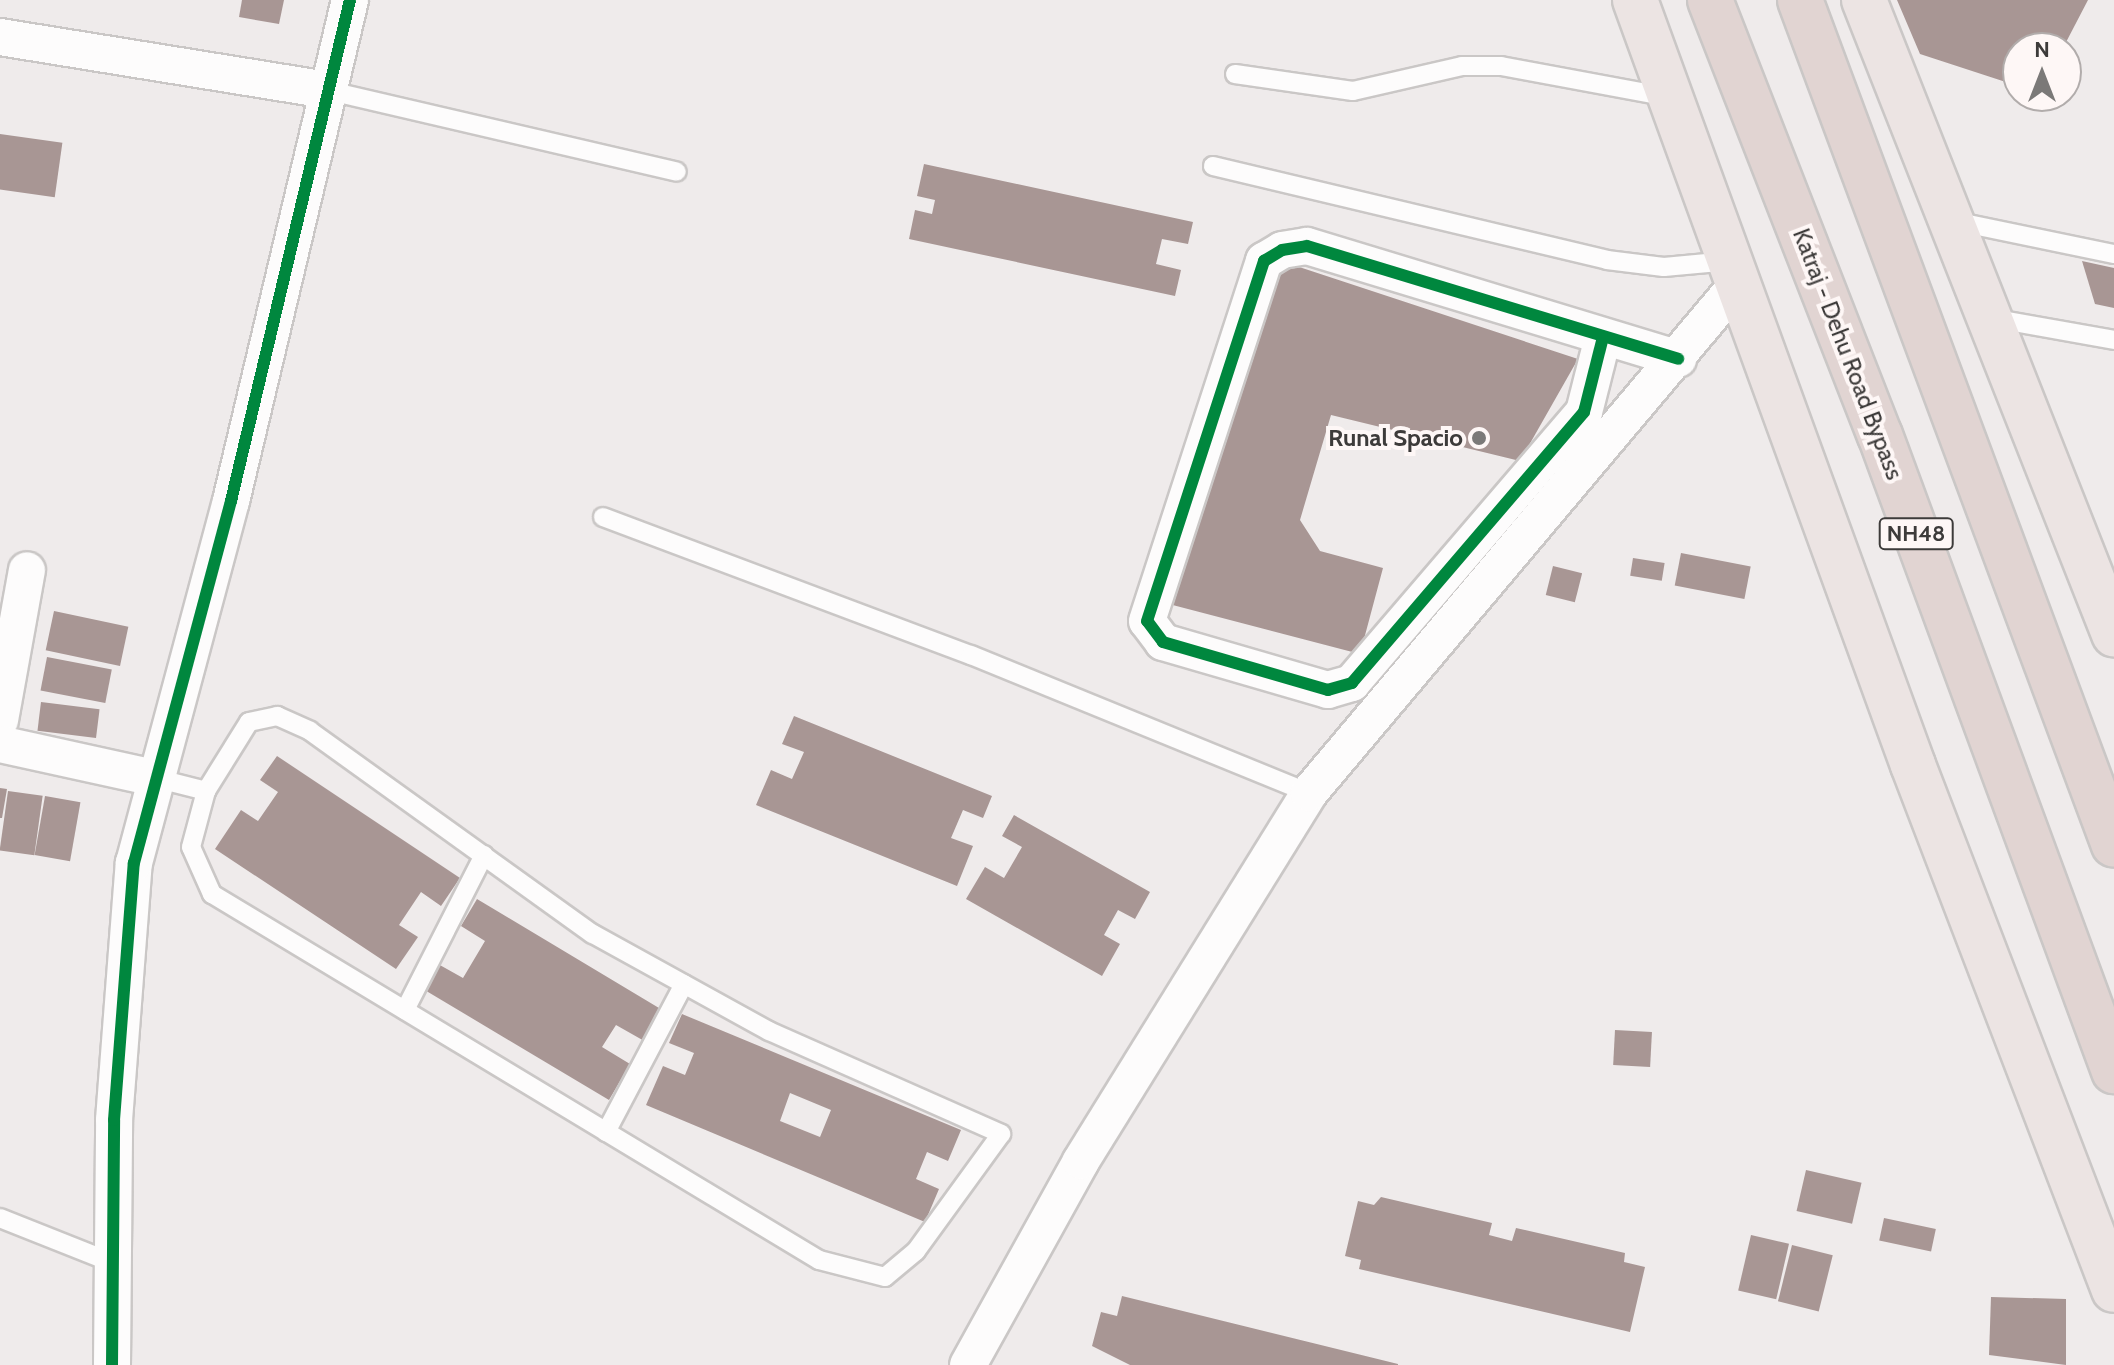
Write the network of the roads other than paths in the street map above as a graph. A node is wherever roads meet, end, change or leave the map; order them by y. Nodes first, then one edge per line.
1 (350, 0) edge
2 (1635, 0) edge
3 (1710, 0) edge
4 (1800, 0) edge
5 (1864, 0) edge
6 (0, 37) edge
7 (1235, 74) dead end
8 (326, 90) junction
9 (1670, 98) junction
10 (1213, 166) dead end
11 (677, 172) dead end
12 (1951, 221) junction
13 (2114, 254) edge
14 (1733, 273) junction
15 (1990, 318) junction
16 (1603, 337) junction
17 (2114, 340) edge
18 (1678, 359) junction
19 (603, 517) dead end
20 (27, 570) dead end
21 (2112, 626) edge
22 (0, 720) edge
23 (0, 744) edge
24 (155, 778) junction
25 (206, 791) junction
26 (1309, 793) junction
27 (2114, 845) edge
28 (484, 855) junction
29 (684, 984) junction
30 (405, 1010) junction
31 (2114, 1071) edge
32 (606, 1132) junction
33 (0, 1218) edge
34 (113, 1263) junction
35 (2114, 1290) edge
36 (112, 1365) edge
37 (968, 1365) edge

1 - 8 street
2 - 9 main road
3 - 31 highway, Katraj - Dehu Road Bypass / NH48
4 - 27 highway, NH48
5 - 12 main road
6 - 8 street
7 - 9 lane
8 - 11 lane
8 - 24 street
9 - 14 main road
10 - 14 lane
12 - 13 lane
12 - 15 main road
14 - 18 street
14 - 35 main road
15 - 17 lane
15 - 21 main road
16 - 16 street
16 - 18 street
18 - 26 street
19 - 26 lane
20 - 22 street
23 - 24 street
24 - 25 lane
24 - 34 street
25 - 28 lane
25 - 30 lane
26 - 37 street
28 - 29 lane
28 - 30 lane
29 - 32 lane
29 - 32 lane
30 - 32 lane
33 - 34 lane
34 - 36 street

